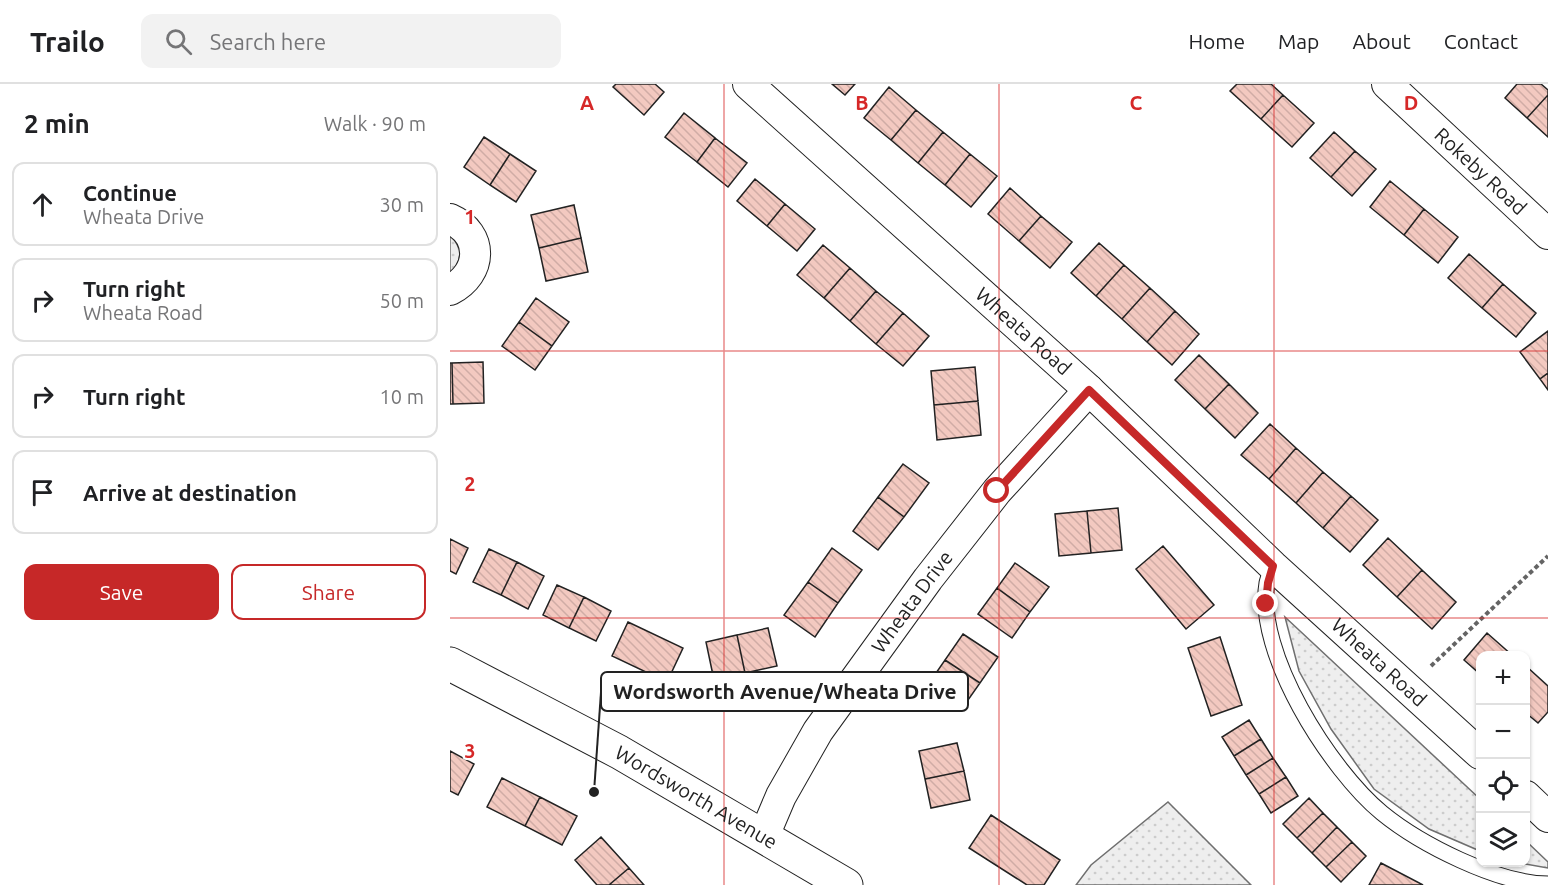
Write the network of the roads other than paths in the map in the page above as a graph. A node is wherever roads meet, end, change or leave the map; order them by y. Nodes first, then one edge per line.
1 (748, 84) edge
2 (1387, 84) edge
3 (450, 219) edge
4 (1548, 234) edge
5 (450, 290) edge
6 (1089, 390) junction
7 (1273, 566) junction
8 (450, 664) edge
9 (1476, 750) edge
10 (1530, 800) edge
11 (1548, 817) edge
12 (764, 836) junction
13 (1548, 884) edge
14 (846, 885) edge

1 - 6 street, Wheata Road
2 - 4 street, Rokeby Road
3 - 5 street
6 - 7 street, Wheata Road
6 - 12 street, Wheata Drive
7 - 9 street, Wheata Road
7 - 13 lane
8 - 12 street, Wordsworth Avenue
10 - 11 street
12 - 14 street, Wordsworth Avenue

